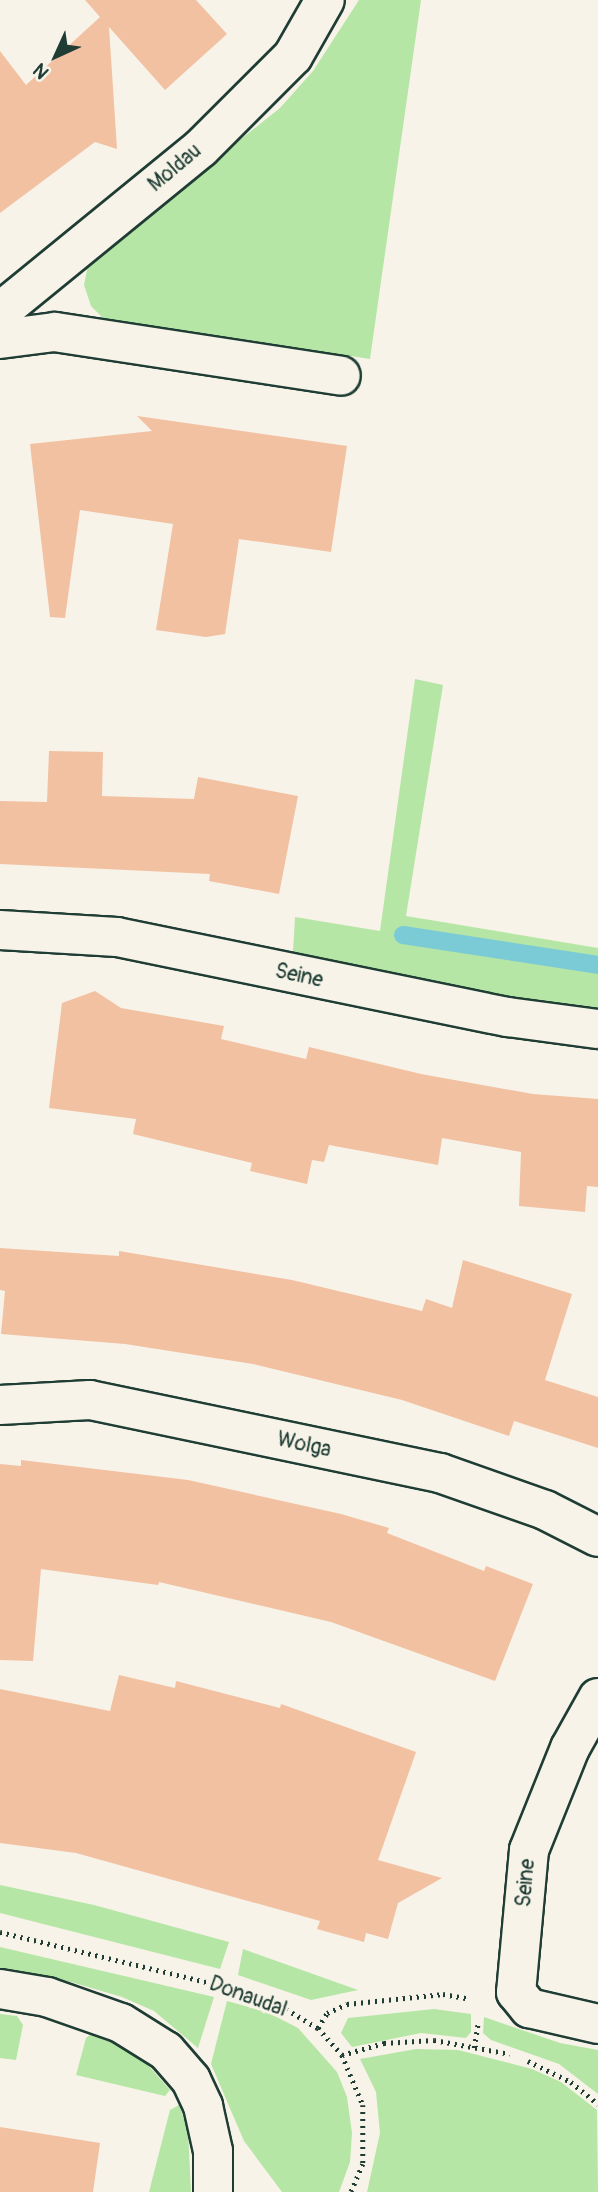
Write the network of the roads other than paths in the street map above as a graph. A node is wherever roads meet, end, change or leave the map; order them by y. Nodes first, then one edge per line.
1 (325, 0) edge
2 (0, 312) edge
3 (0, 339) edge
4 (341, 376) dead end
5 (0, 930) edge
6 (598, 1029) edge
7 (0, 1405) edge
8 (598, 1537) edge
9 (598, 1698) edge
10 (0, 1989) edge
11 (598, 2024) edge
12 (213, 2192) edge

1 - 2 street, Moldau
3 - 4 street
5 - 6 street, Seine
7 - 8 street, Wolga
9 - 11 street, Seine
10 - 12 street

